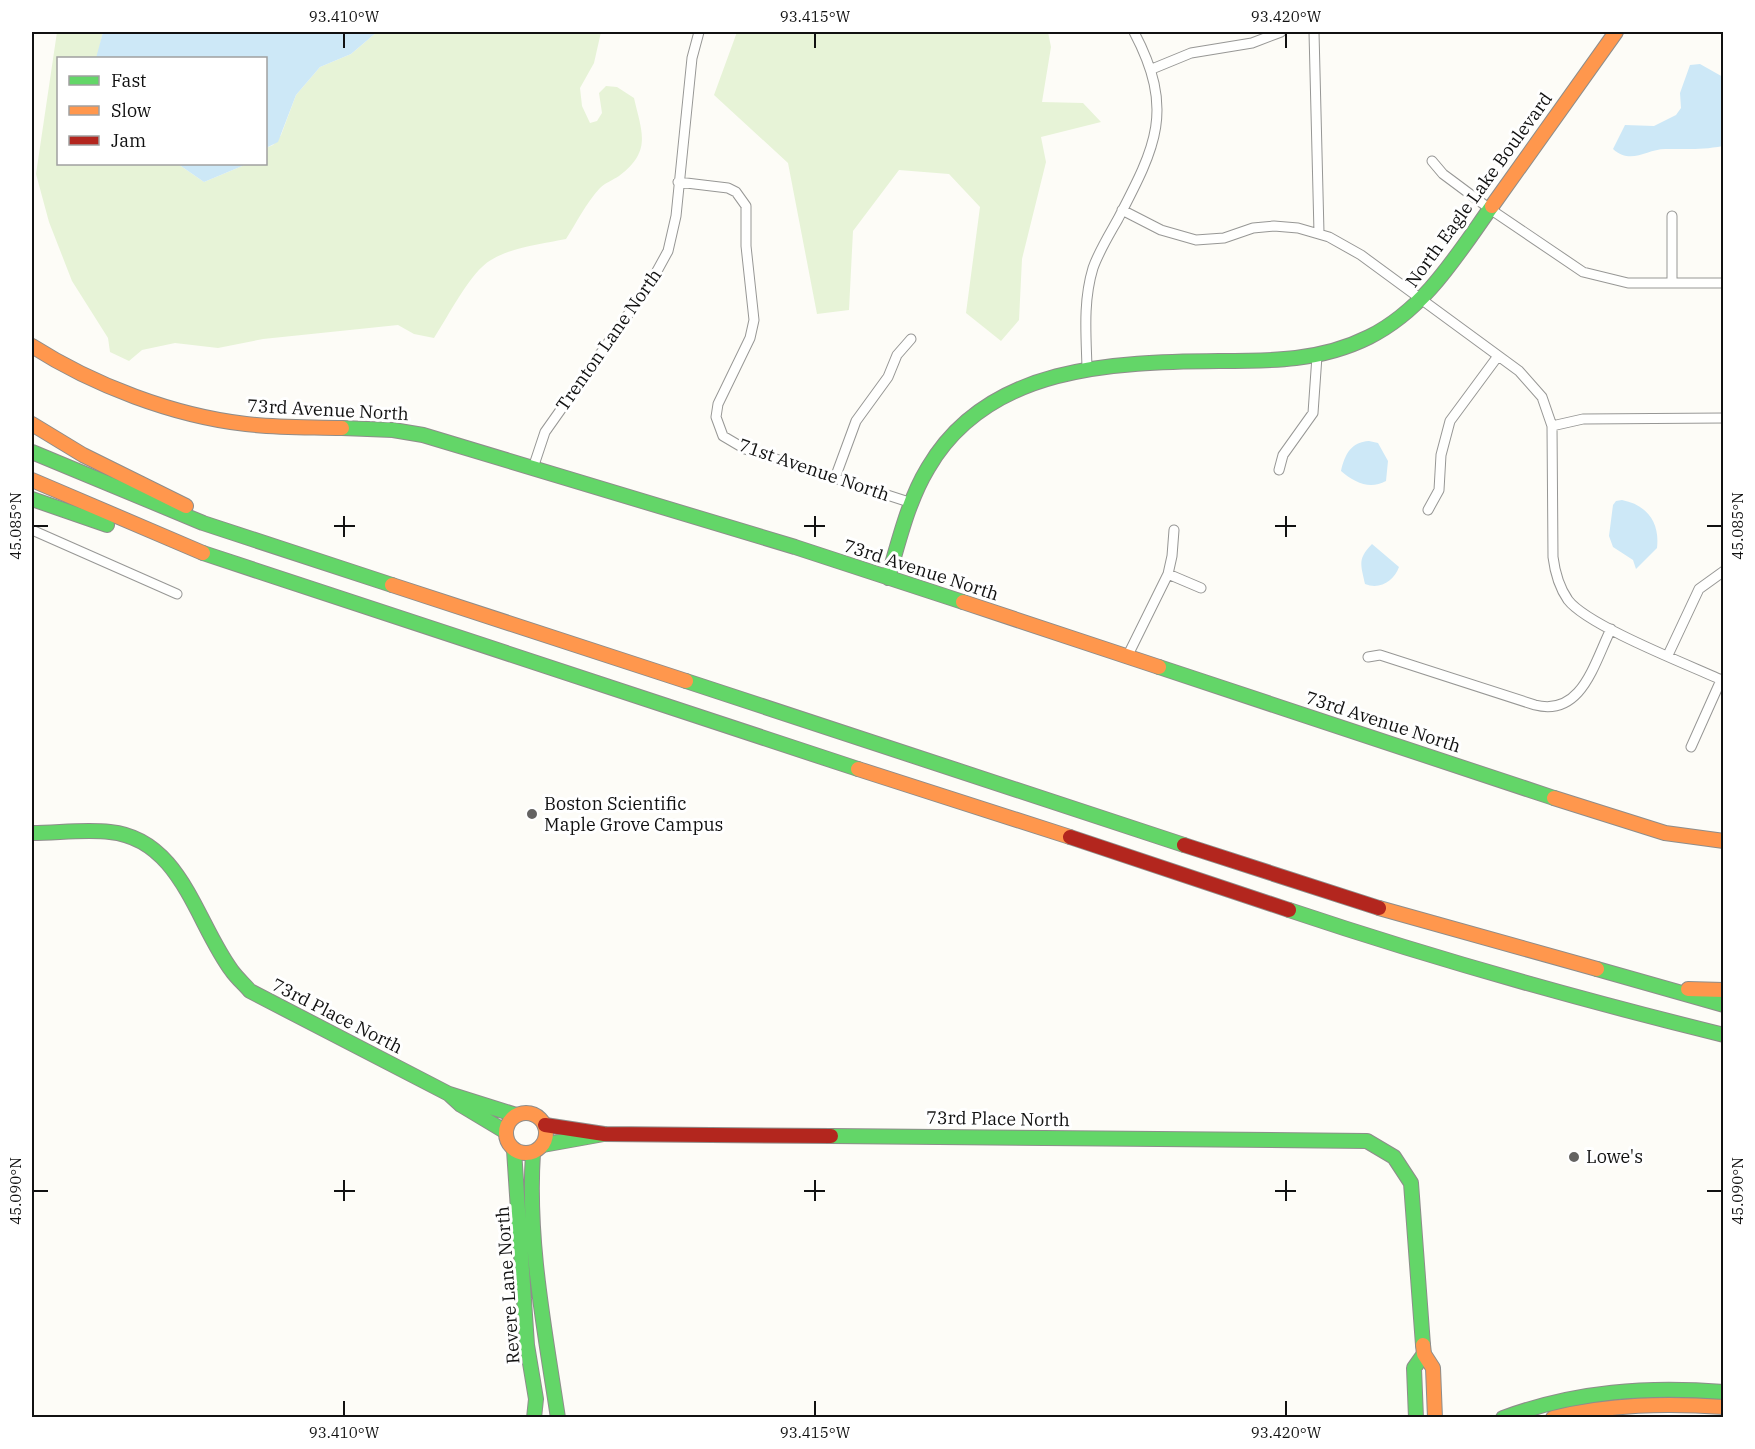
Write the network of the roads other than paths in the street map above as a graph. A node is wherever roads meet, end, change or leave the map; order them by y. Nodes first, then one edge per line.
1 (699, 32) edge
2 (1134, 32) edge
3 (1281, 32) edge
4 (1314, 32) edge
5 (1616, 32) edge
6 (1152, 69) junction
7 (1432, 161) dead end
8 (678, 182) junction
9 (1490, 209) junction
10 (1122, 210) junction
11 (1672, 216) dead end
12 (1319, 233) junction
13 (1672, 283) junction
14 (1724, 283) edge
15 (1423, 299) junction
16 (911, 339) dead end
17 (32, 346) edge
18 (1317, 356) junction
19 (1498, 356) junction
20 (1087, 368) junction
21 (1724, 418) edge
22 (32, 424) edge
23 (1552, 426) junction
24 (32, 452) edge
25 (533, 468) junction
26 (1279, 470) dead end
27 (835, 478) junction
28 (32, 480) edge
29 (32, 499) edge
30 (912, 503) junction
31 (1428, 510) dead end
32 (32, 530) edge
33 (1173, 530) dead end
34 (308, 558) junction
35 (237, 566) junction
36 (1724, 571) edge
37 (1168, 574) junction
38 (888, 578) junction
39 (1201, 588) dead end
40 (177, 594) dead end
41 (1611, 629) junction
42 (1668, 655) junction
43 (1127, 657) junction
44 (1368, 657) dead end
45 (1722, 681) edge
46 (1691, 747) dead end
47 (32, 833) edge
48 (1724, 841) edge
49 (1667, 990) junction
50 (1724, 990) edge
51 (1724, 1005) edge
52 (1621, 1010) junction
53 (1724, 1035) edge
54 (1724, 1042) edge
55 (448, 1094) junction
56 (516, 1116) junction
57 (545, 1125) junction
58 (506, 1132) junction
59 (604, 1134) junction
60 (538, 1149) junction
61 (513, 1150) junction
62 (1424, 1354) junction
63 (1724, 1392) edge
64 (1724, 1407) edge
65 (534, 1418) edge
66 (558, 1418) edge
67 (1416, 1418) edge
68 (1436, 1418) edge
69 (1503, 1418) edge
70 (1553, 1418) edge

1 - 8 street, Trenton Lane North
2 - 6 street
3 - 6 street
4 - 12 street
5 - 9 main road, North Eagle Lake Boulevard
6 - 10 street
7 - 9 street
8 - 25 street, Trenton Lane North
8 - 27 street, 71st Avenue North
9 - 13 street
9 - 15 main road, North Eagle Lake Boulevard
10 - 12 street
10 - 20 street
11 - 13 street
12 - 15 street
13 - 14 street
15 - 18 main road, North Eagle Lake Boulevard
15 - 19 street
16 - 27 street
17 - 25 main road, 73rd Avenue North
18 - 20 main road, North Eagle Lake Boulevard
18 - 26 street
19 - 23 street
19 - 31 street
20 - 30 main road, North Eagle Lake Boulevard
21 - 23 street
22 - 34 main road
23 - 41 street
24 - 34 main road
25 - 38 main road, 73rd Avenue North
27 - 30 street, 71st Avenue North
28 - 35 main road
29 - 35 main road
30 - 38 main road, North Eagle Lake Boulevard
32 - 40 street
33 - 37 street
34 - 49 main road
35 - 52 main road
36 - 42 street
37 - 39 street
37 - 43 street
38 - 43 main road, 73rd Avenue North
41 - 42 street
41 - 44 street
42 - 45 street
43 - 48 main road, 73rd Avenue North
45 - 46 street
47 - 55 main road, 73rd Place North
49 - 50 main road
49 - 51 main road
52 - 53 main road
52 - 54 main road
55 - 56 main road, 73rd Place North
55 - 58 main road, 73rd Place North
56 - 57 main road
56 - 58 main road
57 - 59 main road, 73rd Place North
57 - 60 main road
58 - 61 main road
59 - 60 main road, 73rd Place North
59 - 62 main road, 73rd Place North
60 - 61 main road
60 - 66 main road, Revere Lane North
61 - 65 main road, Revere Lane North
62 - 67 main road
62 - 68 main road
63 - 69 main road
64 - 70 main road

